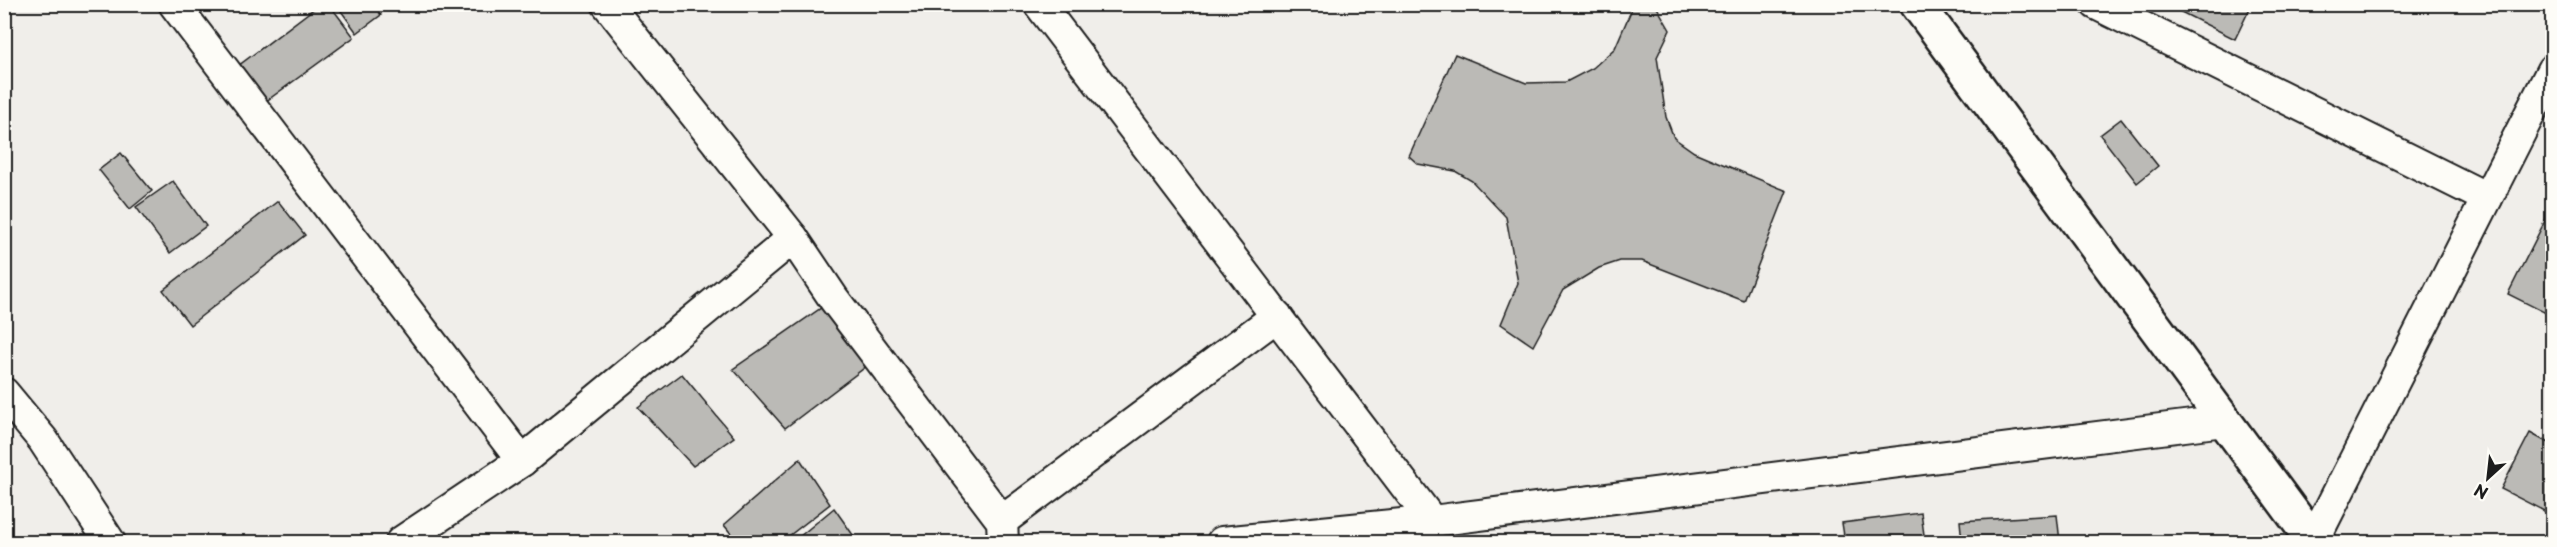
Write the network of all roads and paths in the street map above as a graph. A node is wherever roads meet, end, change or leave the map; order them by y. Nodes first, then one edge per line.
1 (174, 4) edge
2 (606, 4) edge
3 (1039, 4) edge
4 (1917, 4) edge
5 (2096, 4) edge
6 (2553, 70) edge
7 (2487, 198) junction
8 (793, 238) junction
9 (1277, 316) junction
10 (4, 393) edge
11 (2224, 421) junction
12 (522, 461) junction
13 (1432, 521) junction
14 (1003, 532) edge
15 (2314, 542) edge
16 (110, 543) edge
17 (401, 543) edge
18 (1222, 543) edge

1 - 12 street
2 - 8 street
3 - 9 street
4 - 11 street
5 - 7 street
6 - 7 street
7 - 15 street
8 - 12 street
8 - 14 street
9 - 13 street
9 - 14 street
10 - 16 street
11 - 13 street
11 - 15 street
12 - 17 street
13 - 18 street

